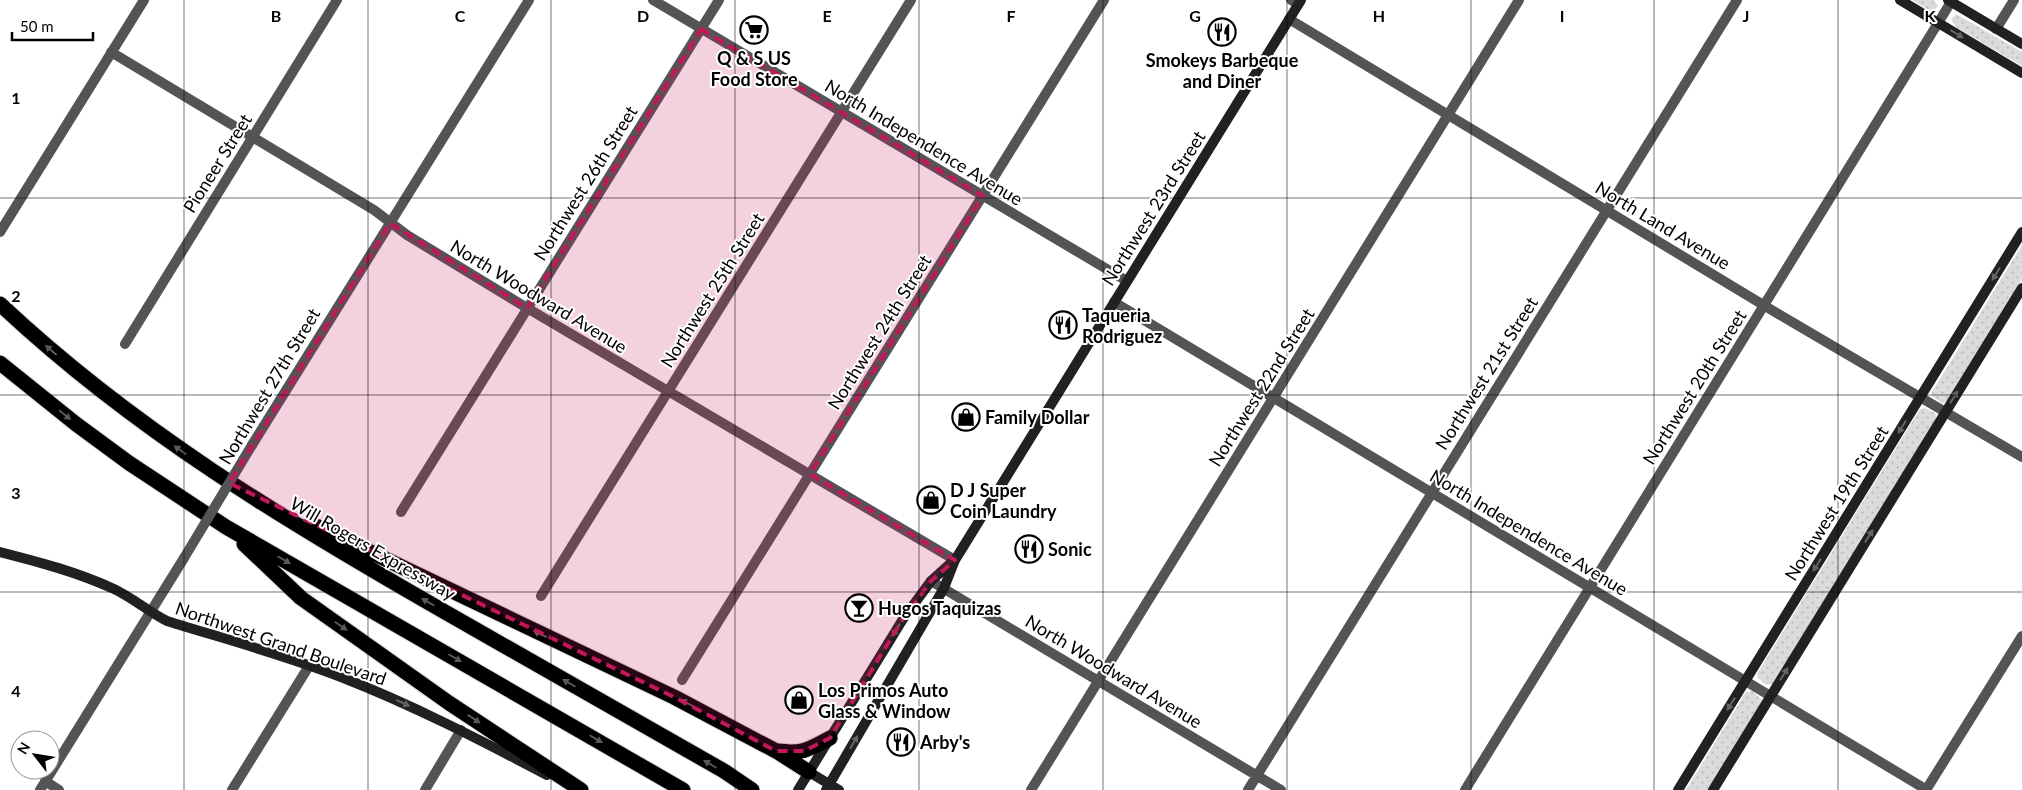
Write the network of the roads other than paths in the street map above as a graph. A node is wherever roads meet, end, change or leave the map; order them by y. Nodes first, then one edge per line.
1 (144, 0) edge
2 (337, 0) edge
3 (529, 0) edge
4 (652, 0) edge
5 (719, 0) edge
6 (911, 0) edge
7 (1104, 0) edge
8 (1519, 0) edge
9 (1737, 0) edge
10 (1900, 0) edge
11 (2014, 0) edge
12 (1297, 1) edge
13 (1949, 1) edge
14 (1289, 19) junction
15 (1938, 22) junction
16 (701, 29) junction
17 (1996, 29) junction
18 (2022, 44) edge
19 (112, 52) junction
20 (2022, 73) edge
21 (841, 112) junction
22 (1447, 116) junction
23 (253, 137) junction
24 (983, 196) junction
25 (1606, 210) junction
26 (390, 223) junction
27 (0, 232) edge
28 (2022, 232) edge
29 (1127, 282) junction
30 (2022, 288) edge
31 (1114, 302) junction
32 (0, 304) edge
33 (1764, 305) junction
34 (527, 308) junction
35 (125, 344) dead end
36 (0, 362) edge
37 (668, 392) junction
38 (1273, 398) junction
39 (1920, 398) junction
40 (1945, 413) junction
41 (2022, 457) edge
42 (810, 474) junction
43 (239, 490) junction
44 (1431, 494) junction
45 (401, 512) dead end
46 (226, 527) junction
47 (0, 552) edge
48 (955, 560) junction
49 (931, 580) junction
50 (1589, 587) junction
51 (944, 588) junction
52 (542, 596) dead end
53 (150, 613) junction
54 (2022, 636) edge
55 (309, 666) junction
56 (682, 680) dead end
57 (1746, 681) junction
58 (1098, 682) junction
59 (1771, 695) junction
60 (461, 730) junction
61 (830, 738) junction
62 (776, 751) junction
63 (1257, 776) junction
64 (803, 781) edge
65 (42, 786) edge
66 (828, 787) edge
67 (59, 790) edge
68 (232, 790) edge
69 (425, 790) edge
70 (575, 790) edge
71 (581, 790) edge
72 (683, 790) edge
73 (752, 790) edge
74 (839, 790) edge
75 (1031, 790) edge
76 (1248, 790) edge
77 (1281, 790) edge
78 (1465, 790) edge
79 (1678, 790) edge
80 (1713, 790) edge
81 (1927, 790) edge

1 - 19 street
2 - 23 street, Pioneer Street
3 - 26 street, Northwest 27th Street
4 - 16 street, North Independence Avenue
5 - 16 street, Northwest 26th Street
6 - 21 street, Northwest 25th Street
7 - 24 street, Northwest 24th Street
8 - 22 street, Northwest 22nd Street
9 - 25 street, Northwest 21st Street
10 - 15 street
11 - 17 street
12 - 14 street, Northwest 23rd Street
13 - 15 street, Northwest 20th Street
13 - 17 street
14 - 22 street, North Land Avenue
14 - 29 street, Northwest 23rd Street
15 -> 20 street
15 - 33 street, Northwest 20th Street
16 - 21 street, North Independence Avenue
16 - 34 street, Northwest 26th Street
17 - 18 street
19 - 23 street, North Woodward Avenue
19 - 27 street
21 - 24 street, North Independence Avenue
21 - 37 street, Northwest 25th Street
22 - 25 street, North Land Avenue
22 - 38 street, Northwest 22nd Street
23 - 26 street, North Woodward Avenue
23 - 35 street, Pioneer Street
24 - 29 street, North Independence Avenue
24 - 42 street, Northwest 24th Street
25 - 33 street, North Land Avenue
25 - 44 street, Northwest 21st Street
26 - 34 street, North Woodward Avenue
26 - 53 street, Northwest 27th Street, bridge
28 -> 39 street, Northwest 19th Street
29 - 31 street, Northwest 23rd Street
40 -> 30 street
31 - 38 street, North Independence Avenue
31 - 48 street, Northwest 23rd Street
43 -> 32 highway, Will Rogers Expressway
33 - 39 street, North Land Avenue
33 - 50 street, Northwest 20th Street
34 - 37 street, North Woodward Avenue
34 - 45 street, Northwest 26th Street
36 -> 46 highway
37 - 42 street, North Woodward Avenue
37 - 52 street, Northwest 25th Street
38 - 44 street, North Independence Avenue
38 - 58 street, Northwest 22nd Street
39 - 40 street, North Land Avenue
39 -> 57 street, Northwest 19th Street
40 - 41 street, North Land Avenue
59 -> 40 street
42 - 48 street, North Woodward Avenue
42 - 56 street, Northwest 24th Street
62 -> 43 highway
73 -> 43 highway, Will Rogers Expressway
44 - 50 street, North Independence Avenue
44 - 63 street, Northwest 21st Street
46 -> 71 highway
46 -> 72 highway
47 - 53 street, Northwest Grand Boulevard
48 - 49 street, Northwest 23rd Street
48 - 51 street, Northwest 23rd Street
49 - 51 street, North Woodward Avenue
49 -> 61 street, Northwest 23rd Street
50 - 57 street, North Independence Avenue
50 - 78 street, Northwest 20th Street
51 - 58 street, North Woodward Avenue
66 -> 51 street, Northwest 23rd Street
53 - 55 street, Northwest Grand Boulevard
53 - 65 street, Northwest 27th Street
54 - 81 street
55 -> 60 street, Northwest Grand Boulevard
55 - 68 street
57 - 59 street, North Independence Avenue
57 -> 79 street, Northwest 19th Street
58 - 63 street, North Woodward Avenue
58 - 75 street, Northwest 22nd Street
59 - 80 street
59 - 81 street, North Independence Avenue
60 - 69 street
60 - 70 street, Northwest Grand Boulevard
61 - 62 highway
61 - 64 street, Northwest 23rd Street
62 - 64 highway
63 - 76 street, Northwest 21st Street
63 - 77 street, North Woodward Avenue
64 - 66 street
65 - 67 street
66 - 74 street

